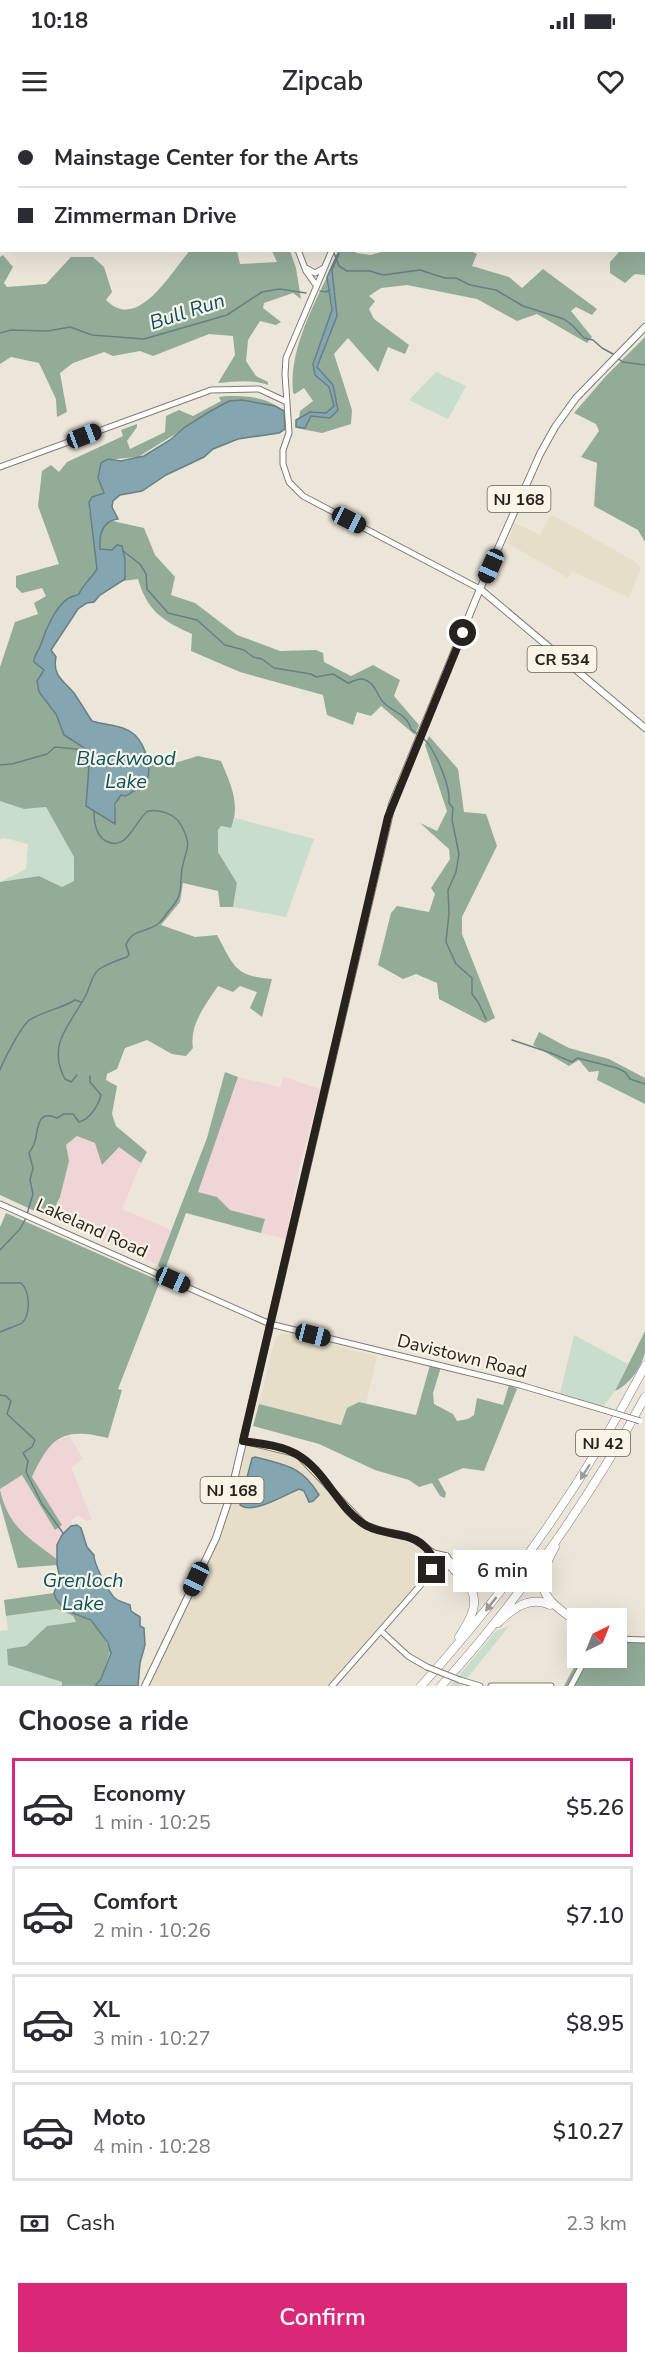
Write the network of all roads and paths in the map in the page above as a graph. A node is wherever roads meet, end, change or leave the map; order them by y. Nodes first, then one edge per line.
1 (299, 252) edge
2 (331, 253) edge
3 (304, 266) junction
4 (325, 267) junction
5 (316, 285) junction
6 (645, 327) edge
7 (287, 402) junction
8 (0, 467) edge
9 (480, 590) junction
10 (645, 728) edge
11 (0, 1204) edge
12 (270, 1324) junction
13 (645, 1366) edge
14 (645, 1397) edge
15 (643, 1422) edge
16 (243, 1441) junction
17 (573, 1514) junction
18 (538, 1539) junction
19 (422, 1545) junction
20 (439, 1554) junction
21 (434, 1562) junction
22 (450, 1562) junction
23 (443, 1570) junction
24 (425, 1580) junction
25 (567, 1615) edge
26 (567, 1617) edge
27 (381, 1631) junction
28 (627, 1639) edge
29 (645, 1640) edge
30 (474, 1648) junction
31 (445, 1659) junction
32 (581, 1668) edge
33 (145, 1686) edge
34 (332, 1686) edge
35 (421, 1686) edge
36 (441, 1686) edge
37 (480, 1686) edge
38 (491, 1686) edge
39 (551, 1686) edge
40 (571, 1686) edge

1 - 3 street
2 - 4 street
3 - 4 street
3 - 5 street
4 - 5 street
5 - 7 street, CR 534
6 - 9 main road, NJ 168
7 - 8 street
7 - 9 street, CR 534
9 - 10 main road, CR 534
9 - 12 main road, NJ 168
11 - 12 street, Lakeland Road
12 - 15 street, Davistown Road, bridge
12 - 16 main road, NJ 168
13 -> 18 highway, NJ 42
14 - 17 highway, NJ 42
16 - 19 street
16 - 33 main road, NJ 168
17 - 25 highway
17 - 30 highway, NJ 42
18 - 22 highway
18 -> 31 highway, NJ 42
19 - 20 street
19 - 21 street
20 - 21 street
20 - 22 street
21 - 23 street
21 - 24 street
22 - 23 street
23 - 24 street
23 - 31 highway
24 - 27 street
26 - 30 highway
27 - 34 street
27 - 37 street, bridge
28 - 29 street
30 - 36 highway, NJ 42
31 - 35 highway, NJ 42
32 - 40 street
38 - 39 street

